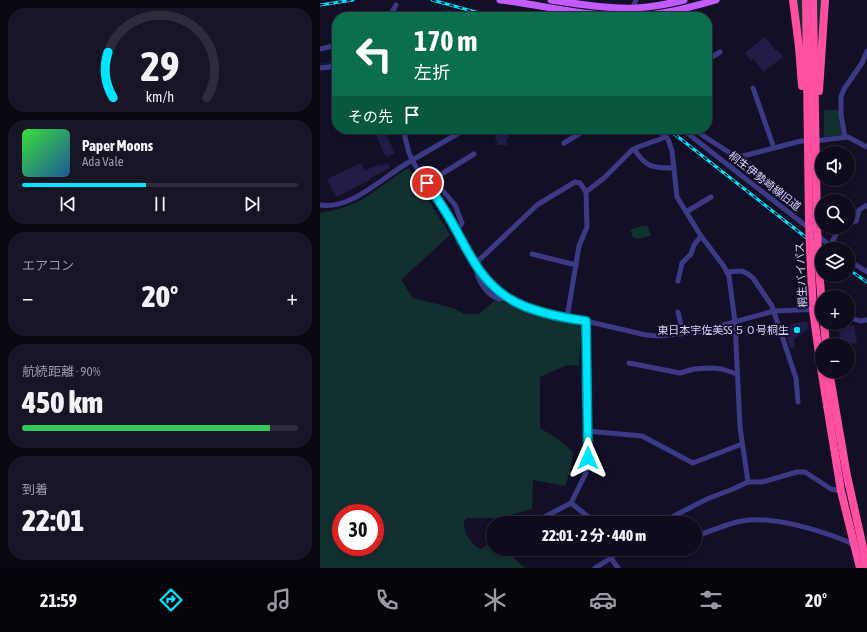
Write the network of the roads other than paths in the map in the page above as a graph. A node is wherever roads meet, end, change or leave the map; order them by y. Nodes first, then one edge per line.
1 (500, 0) edge
2 (552, 0) edge
3 (636, 0) edge
4 (684, 0) edge
5 (716, 0) edge
6 (793, 0) edge
7 (806, 0) edge
8 (813, 0) edge
9 (825, 0) edge
10 (396, 5) dead end
11 (633, 8) junction
12 (392, 12) edge
13 (576, 12) edge
14 (632, 12) edge
15 (668, 12) edge
16 (332, 46) edge
17 (320, 49) edge
18 (867, 51) edge
19 (720, 52) dead end
20 (712, 57) edge
21 (332, 67) edge
22 (320, 68) edge
23 (753, 88) dead end
24 (404, 134) edge
25 (458, 134) edge
26 (579, 134) edge
27 (663, 134) edge
28 (691, 134) edge
29 (701, 134) edge
30 (666, 137) junction
31 (845, 137) junction
32 (811, 141) junction
33 (564, 143) dead end
34 (867, 147) edge
35 (774, 148) junction
36 (634, 149) junction
37 (474, 154) dead end
38 (413, 160) junction
39 (674, 168) junction
40 (433, 179) junction
41 (427, 183) junction
42 (586, 192) junction
43 (711, 197) dead end
44 (320, 205) edge
45 (867, 205) edge
46 (686, 212) junction
47 (855, 221) edge
48 (456, 228) junction
49 (701, 236) junction
50 (826, 242) edge
51 (532, 254) dead end
52 (475, 264) junction
53 (855, 264) edge
54 (576, 265) junction
55 (479, 270) junction
56 (727, 272) junction
57 (867, 272) edge
58 (678, 281) dead end
59 (815, 290) edge
60 (821, 290) edge
61 (506, 297) junction
62 (815, 310) edge
63 (774, 311) junction
64 (678, 312) dead end
65 (567, 318) junction
66 (855, 319) edge
67 (867, 320) edge
68 (586, 321) junction
69 (735, 322) junction
70 (819, 330) edge
71 (683, 334) junction
72 (629, 363) dead end
73 (738, 374) junction
74 (830, 378) edge
75 (798, 402) dead end
76 (587, 431) junction
77 (742, 444) junction
78 (748, 482) junction
79 (841, 491) junction
80 (571, 503) junction
81 (546, 516) edge
82 (587, 516) edge
83 (676, 516) edge
84 (702, 534) edge
85 (854, 545) junction
86 (865, 550) edge
87 (611, 558) joint
88 (867, 565) edge
89 (595, 568) edge
90 (618, 568) edge
91 (860, 568) edge

1 - 13 main road
2 - 11 main road
3 - 11 street
4 - 11 main road
5 - 15 main road
6 - 32 highway
7 - 32 highway, 桐生バイパス
8 - 32 highway, 桐生バイパス
9 - 32 highway
10 - 12 street
11 - 14 street
16 - 17 street
18 - 31 street
19 - 20 street
21 - 22 street
23 - 35 street
24 - 38 street
25 - 38 street
26 - 33 street
27 - 30 street
28 - 50 street, 桐生伊勢崎線旧道
29 - 35 street
30 - 36 street
30 - 39 street
31 - 32 street
31 - 34 street
32 - 35 street
32 - 59 highway, 桐生バイパス, bridge
32 - 60 highway, 桐生バイパス, bridge
36 - 39 street
36 - 42 street
37 - 40 street
38 - 41 street
38 - 44 street
39 - 46 street
40 - 41 street
40 - 48 street
41 - 48 street
42 - 52 street
42 - 54 street
43 - 46 street
45 - 47 street
46 - 49 street
48 - 52 street
49 - 56 street
49 - 58 street
51 - 54 street
52 - 55 street
53 - 57 street
54 - 65 street
55 - 61 street
55 - 61 street
56 - 63 street
56 - 69 street
61 - 65 street
62 - 63 street
63 - 69 street
63 - 75 street
64 - 71 street
65 - 68 street
66 - 67 street
68 - 71 street
68 - 76 street
69 - 71 street
69 - 73 street
70 - 79 highway, 桐生バイパス
72 - 73 street
73 - 77 street
74 - 86 highway
76 - 77 street
76 - 80 street
77 - 78 street
78 - 79 street
78 - 83 street
79 - 85 highway, 桐生バイパス
80 - 81 street
80 - 82 street
84 - 85 street
85 - 86 street
85 - 91 highway, 桐生バイパス
86 - 88 highway
87 - 89 street
87 - 90 street

